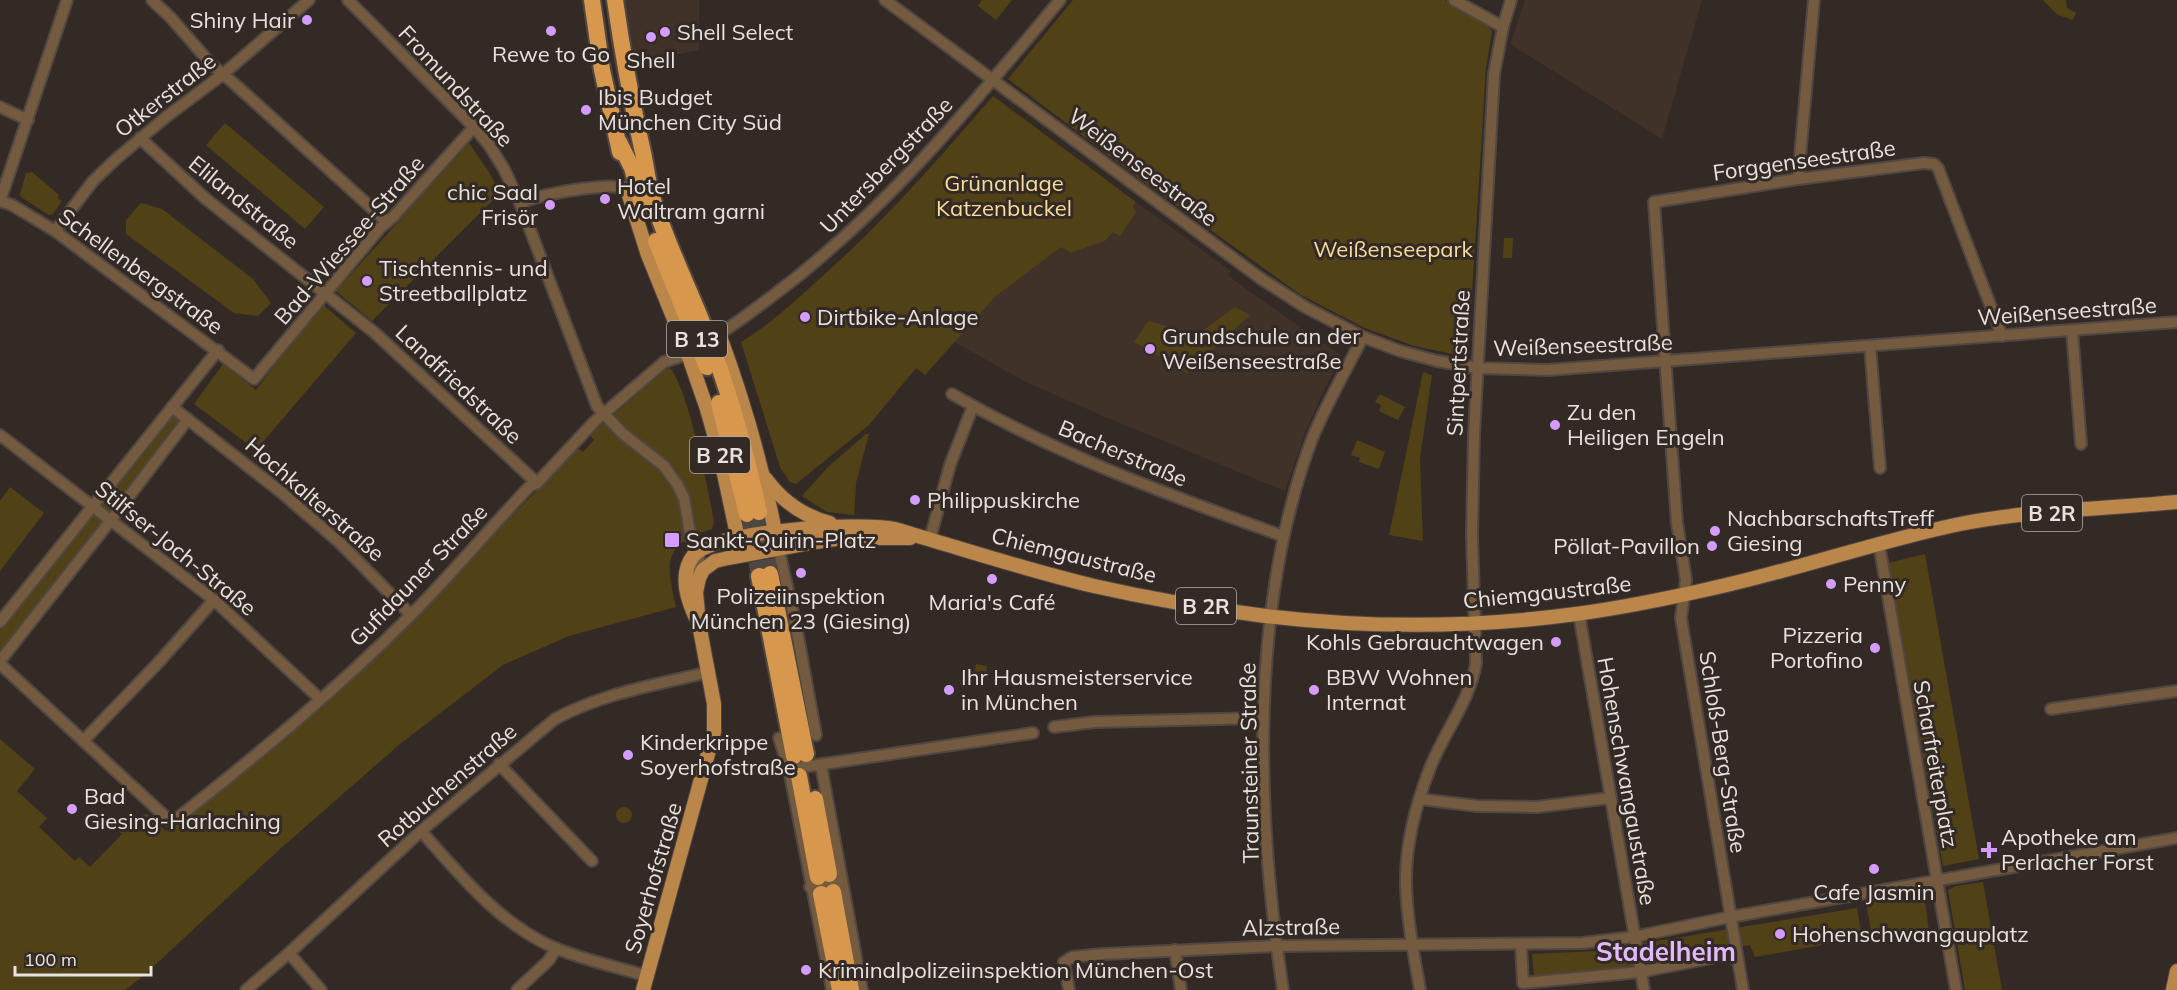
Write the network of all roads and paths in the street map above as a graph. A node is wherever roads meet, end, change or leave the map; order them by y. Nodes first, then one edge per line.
1 (67, 0) edge
2 (152, 0) edge
3 (309, 0) edge
4 (348, 0) edge
5 (592, 0) edge
6 (615, 0) edge
7 (885, 0) edge
8 (1060, 0) edge
9 (1454, 0) edge
10 (1511, 0) edge
11 (1814, 0) edge
12 (1503, 27) junction
13 (222, 75) junction
14 (993, 80) junction
15 (0, 107) edge
16 (28, 120) junction
17 (474, 127) junction
18 (140, 138) junction
19 (619, 142) junction
20 (643, 151) junction
21 (1798, 179) junction
22 (627, 189) junction
23 (0, 201) edge
24 (520, 202) junction
25 (387, 222) junction
26 (55, 231) junction
27 (326, 293) junction
28 (2177, 322) edge
29 (2072, 330) junction
30 (719, 334) junction
31 (2002, 336) junction
32 (1363, 337) junction
33 (1870, 346) junction
34 (218, 350) junction
35 (688, 354) junction
36 (1666, 362) junction
37 (1478, 368) junction
38 (254, 379) joint
39 (952, 394) dead end
40 (973, 406) junction
41 (172, 407) junction
42 (604, 414) junction
43 (188, 419) junction
44 (1, 439) edge
45 (2081, 444) dead end
46 (1880, 468) dead end
47 (763, 475) junction
48 (537, 483) junction
49 (2177, 502) edge
50 (92, 506) junction
51 (111, 520) junction
52 (849, 526) junction
53 (775, 532) junction
54 (1283, 536) junction
55 (738, 538) junction
56 (925, 538) junction
57 (1879, 544) junction
58 (778, 548) junction
59 (697, 552) junction
60 (760, 552) junction
61 (765, 575) tunnel mouth
62 (697, 586) junction
63 (1685, 594) junction
64 (214, 600) junction
65 (1579, 614) junction
66 (411, 615) junction
67 (1271, 616) junction
68 (0, 622) edge
69 (1476, 623) junction
70 (699, 624) junction
71 (0, 663) edge
72 (709, 672) junction
73 (2177, 691) edge
74 (320, 699) junction
75 (2051, 709) dead end
76 (1263, 718) junction
77 (1054, 726) dead end
78 (1033, 733) dead end
79 (816, 735) dead end
80 (779, 738) dead end
81 (83, 741) junction
82 (499, 764) junction
83 (803, 766) junction
84 (1610, 798) junction
85 (1420, 799) junction
86 (421, 831) junction
87 (2177, 838) edge
88 (592, 861) dead end
89 (1936, 880) junction
90 (825, 884) junction
91 (1730, 916) junction
92 (1634, 937) junction
93 (1412, 943) junction
94 (1521, 945) junction
95 (1276, 946) junction
96 (556, 948) junction
97 (1175, 950) junction
98 (289, 953) junction
99 (1737, 953) junction
100 (2177, 971) edge
101 (1640, 972) junction
102 (645, 983) edge
103 (1523, 986) edge
104 (246, 990) edge
105 (321, 990) edge
106 (517, 990) edge
107 (832, 990) edge
108 (840, 990) edge
109 (851, 990) edge
110 (862, 990) edge
111 (1069, 990) edge
112 (1181, 990) edge
113 (1283, 990) edge
114 (1420, 990) edge
115 (1644, 990) edge
116 (1743, 990) edge
117 (1956, 990) edge
118 (2173, 990) edge

1 - 16 street
2 - 13 street
3 - 13 street, Otkerstraße
4 - 17 street, Fromundstraße
5 - 19 highway, B 2R
6 - 20 highway, B 2R
7 - 14 street, Weißenseestraße
8 - 14 street, Untersbergstraße
9 - 12 street
10 - 12 street, Sintpertstraße
11 - 21 street
12 - 37 street, Sintpertstraße
13 - 18 street, Otkerstraße
13 - 25 street
14 - 30 street, Untersbergstraße
14 - 32 street, Weißenseestraße
15 - 16 street
16 - 23 street
17 - 24 street, Fromundstraße
17 - 25 street, Bad-Wiessee-Straße
18 - 26 street, Otkerstraße
18 - 27 street, Elilandstraße
19 - 20 highway, B 13
19 - 22 highway, B 2R
20 - 30 highway, B 2R
21 - 31 street, Forggenseestraße
21 - 36 street, Forggenseestraße
22 - 24 street
22 - 35 main road, B 2R
23 - 26 street, Schellenbergstraße
24 - 42 street, Fromundstraße
25 - 27 street, Bad-Wiessee-Straße
26 - 34 street, Schellenbergstraße
27 - 38 street, Bad-Wiessee-Straße
27 - 48 street, Landfriedstraße
28 - 29 street, Weißenseestraße
29 - 31 street, Weißenseestraße
29 - 45 street
30 - 47 main road, B 2R
31 - 33 street, Weißenseestraße
32 - 37 street, Weißenseestraße
32 - 54 street, Traunsteiner Straße
33 - 36 street, Weißenseestraße
33 - 46 street
34 - 38 street, Schellenbergstraße
34 - 41 street
35 - 42 street, Gufidauner Straße
35 - 55 main road, B 2R
36 - 37 street, Weißenseestraße
36 - 63 street, Schloß-Berg-Straße
37 - 69 street, Sintpertstraße
39 - 40 street, Bacherstraße
40 - 54 street, Bacherstraße
40 - 56 street
41 - 43 street, Hochkalterstraße
41 - 50 street
42 - 48 street, Gufidauner Straße
42 - 59 street, Fromundstraße
43 - 51 street
43 - 66 street, Hochkalterstraße
44 - 50 street, Stilfser-Joch-Straße
47 - 52 main road, B 2R
47 - 53 main road
48 - 66 street, Gufidauner Straße
49 - 57 main road, Chiemgaustraße / B 2R
50 - 51 street, Stilfser-Joch-Straße
50 - 68 street
51 - 64 street, Stilfser-Joch-Straße
51 - 71 street
52 - 53 main road, Chiemgaustraße
52 - 56 main road, Chiemgaustraße / B 2R
53 - 55 main road
53 - 58 street
53 - 60 main road
54 - 67 street, Traunsteiner Straße
55 - 59 main road
55 - 60 main road
56 - 58 main road, Chiemgaustraße / B 2R
56 - 67 main road, Chiemgaustraße / B 2R
57 - 63 main road, Chiemgaustraße / B 2R
57 - 89 street, Scharfreiterplatz
58 - 60 main road, Chiemgaustraße / B 2R
58 - 79 street
59 - 62 street, Fromundstraße
59 - 70 main road
60 - 62 main road
61 - 83 highway
62 - 70 main road
63 - 65 main road, Chiemgaustraße / B 2R
63 - 91 street, Schloß-Berg-Straße
64 - 74 street, Stilfser-Joch-Straße
64 - 81 street
65 - 69 main road, Chiemgaustraße / B 2R
65 - 84 street, Hohenschwangaustraße
66 - 74 street, Gufidauner Straße
67 - 69 main road, Chiemgaustraße / B 2R
67 - 76 street, Traunsteiner Straße
69 - 85 street, Sintpertstraße
70 - 72 main road
71 - 81 street
72 - 82 street, Rotbuchenstraße
72 - 102 main road, Soyerhofstraße
73 - 75 street
74 - 81 street, Gufidauner Straße
76 - 77 street
76 - 95 street, Traunsteiner Straße
78 - 83 street
80 - 83 street
82 - 86 street, Rotbuchenstraße
82 - 88 street
83 - 90 highway
84 - 85 street
84 - 92 street, Hohenschwangaustraße
85 - 93 street, Sintpertstraße
86 - 96 street
86 - 98 street, Rotbuchenstraße
87 - 89 street
89 - 91 street
89 - 117 street, Scharfreiterplatz
90 - 107 street
90 - 108 highway
90 - 109 highway
90 - 110 street
91 - 92 street
91 - 99 street
92 - 94 street
92 - 101 street, Hohenschwangaustraße
93 - 94 street, Alzstraße
93 - 95 street, Alzstraße
93 - 114 street, Sintpertstraße
94 - 103 street
95 - 97 street, Alzstraße
95 - 113 street, Traunsteiner Straße
96 - 102 street
96 - 106 street
97 - 111 street, Alzstraße
97 - 112 street
98 - 104 street, Rotbuchenstraße
98 - 105 street
99 - 101 street
99 - 116 street
100 - 118 main road
101 - 103 street
101 - 115 street, Hohenschwangaustraße

